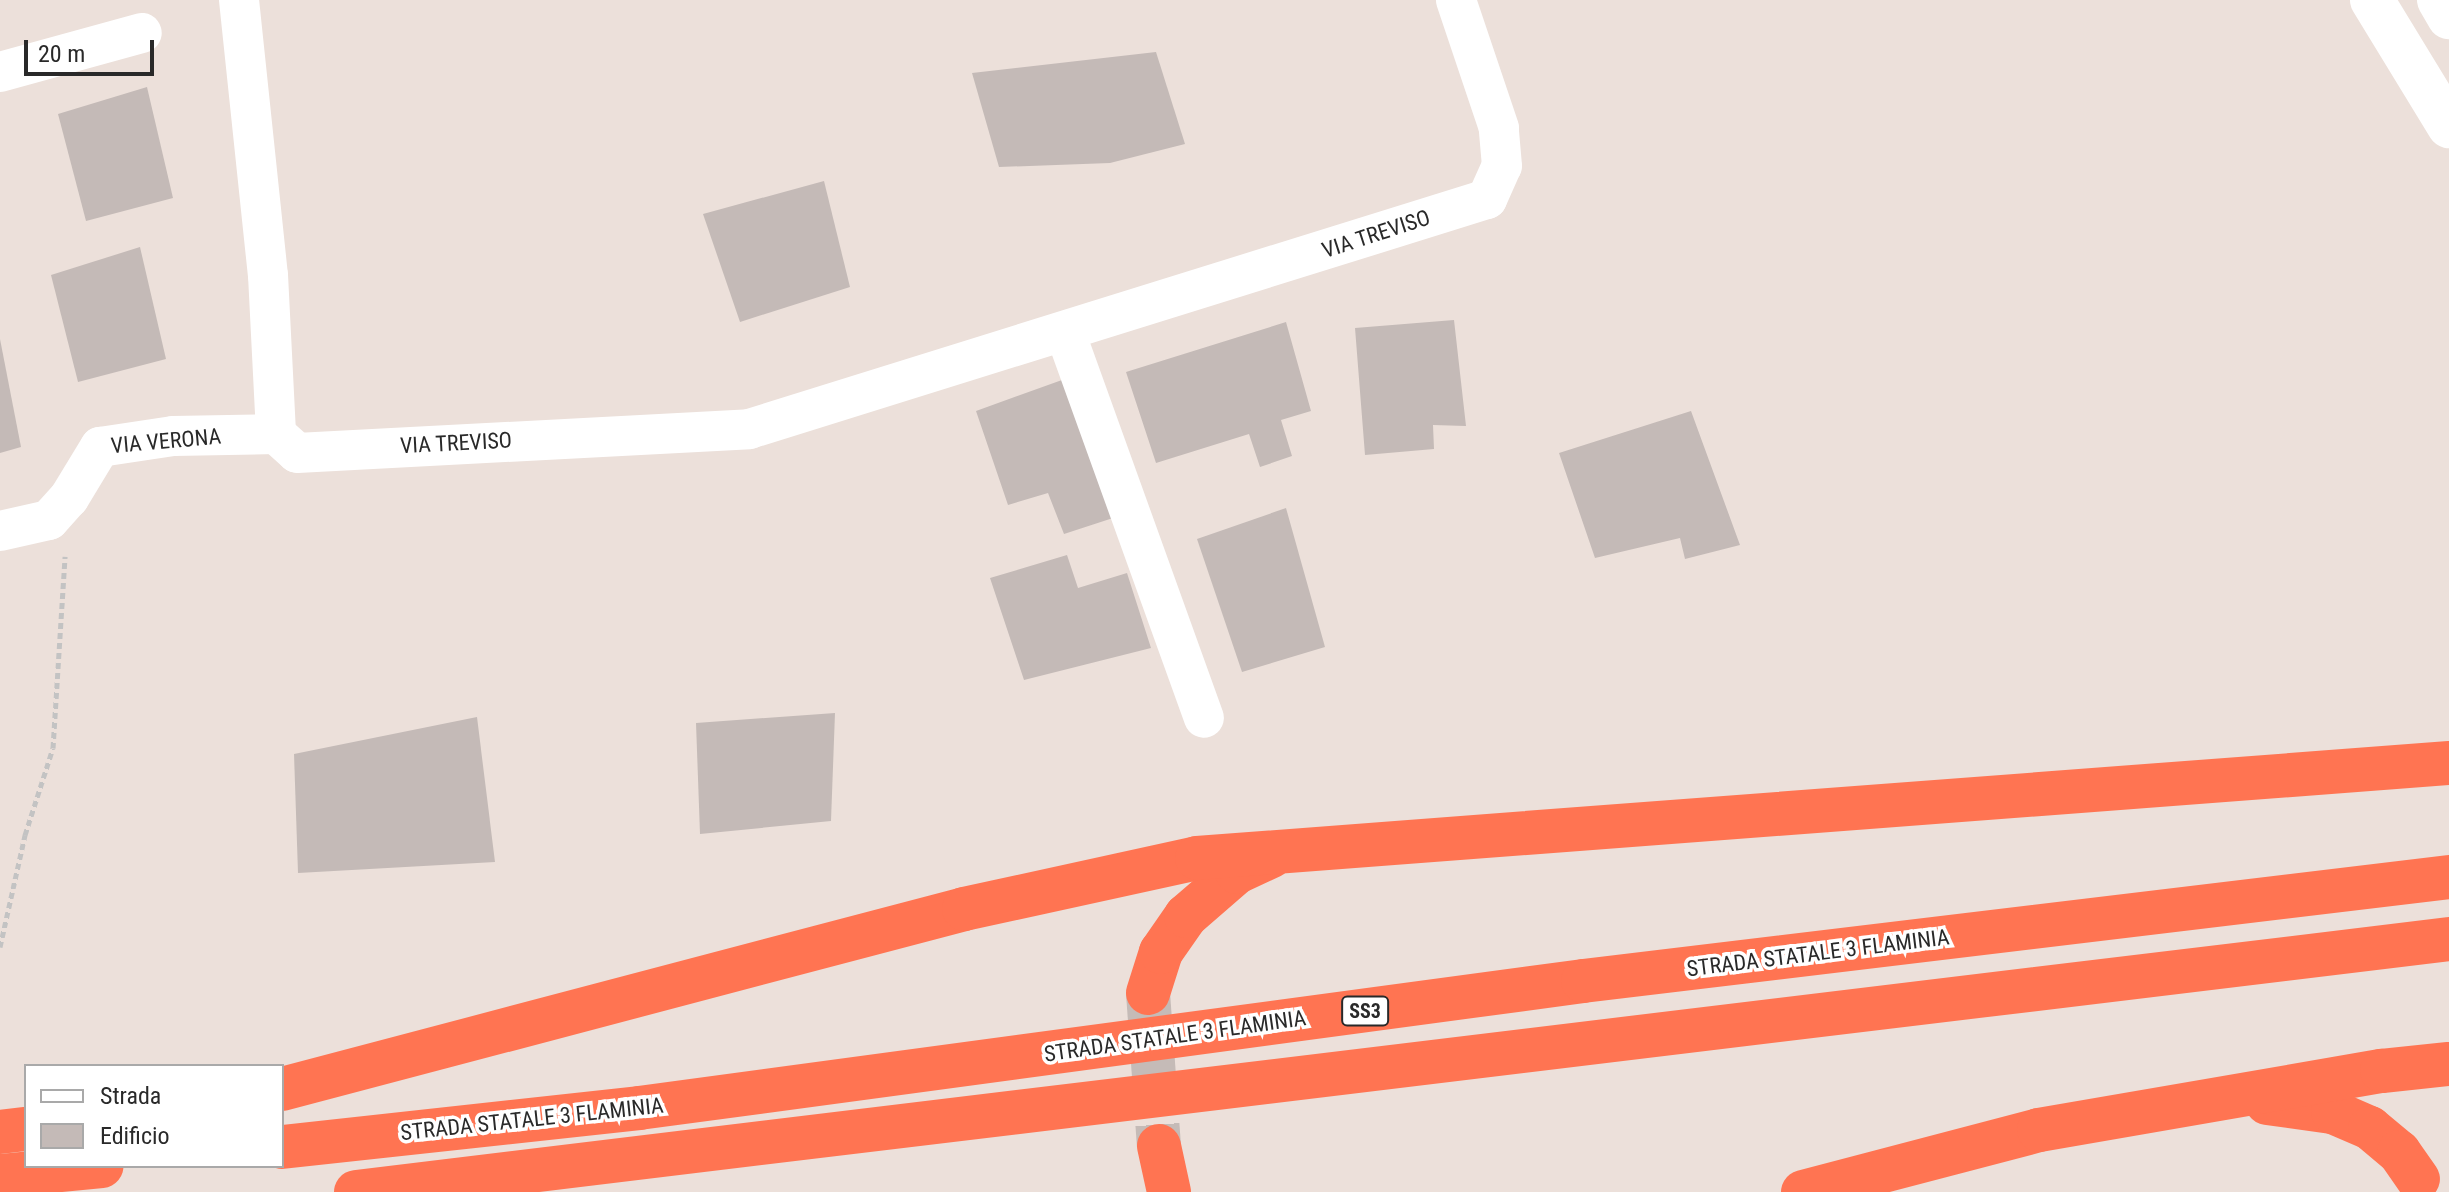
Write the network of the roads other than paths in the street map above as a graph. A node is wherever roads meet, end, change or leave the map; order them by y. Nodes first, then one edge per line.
1 (239, 0) edge
2 (1456, 0) edge
3 (2372, 0) edge
4 (2439, 0) edge
5 (2449, 17) edge
6 (142, 33) dead end
7 (0, 72) edge
8 (2449, 126) edge
9 (1065, 332) junction
10 (276, 434) junction
11 (0, 531) edge
12 (1204, 718) dead end
13 (2449, 763) edge
14 (1278, 853) junction
15 (2449, 877) edge
16 (2449, 939) edge
17 (1148, 993) tunnel mouth
18 (2449, 1064) edge
19 (284, 1088) edge
20 (2188, 1102) junction
21 (24, 1129) edge
22 (0, 1132) edge
23 (1159, 1146) tunnel mouth
24 (284, 1147) edge
25 (82, 1168) edge
26 (0, 1176) edge
27 (2424, 1188) edge
28 (356, 1192) edge
29 (1169, 1192) edge
30 (1803, 1192) edge

1 - 10 street
2 - 9 street, VIA TREVISO
3 - 8 main road
4 - 5 main road
6 - 7 street
9 - 10 street, VIA TREVISO
9 - 12 street
10 - 11 street, VIA VERONA
13 - 14 highway
14 - 17 highway
14 - 19 highway
15 - 24 highway, STRADA STATALE 3 FLAMINIA / SS3
16 - 28 highway
18 - 20 highway
20 - 27 highway
20 - 30 highway
21 - 22 highway
23 - 29 highway
25 - 26 highway

